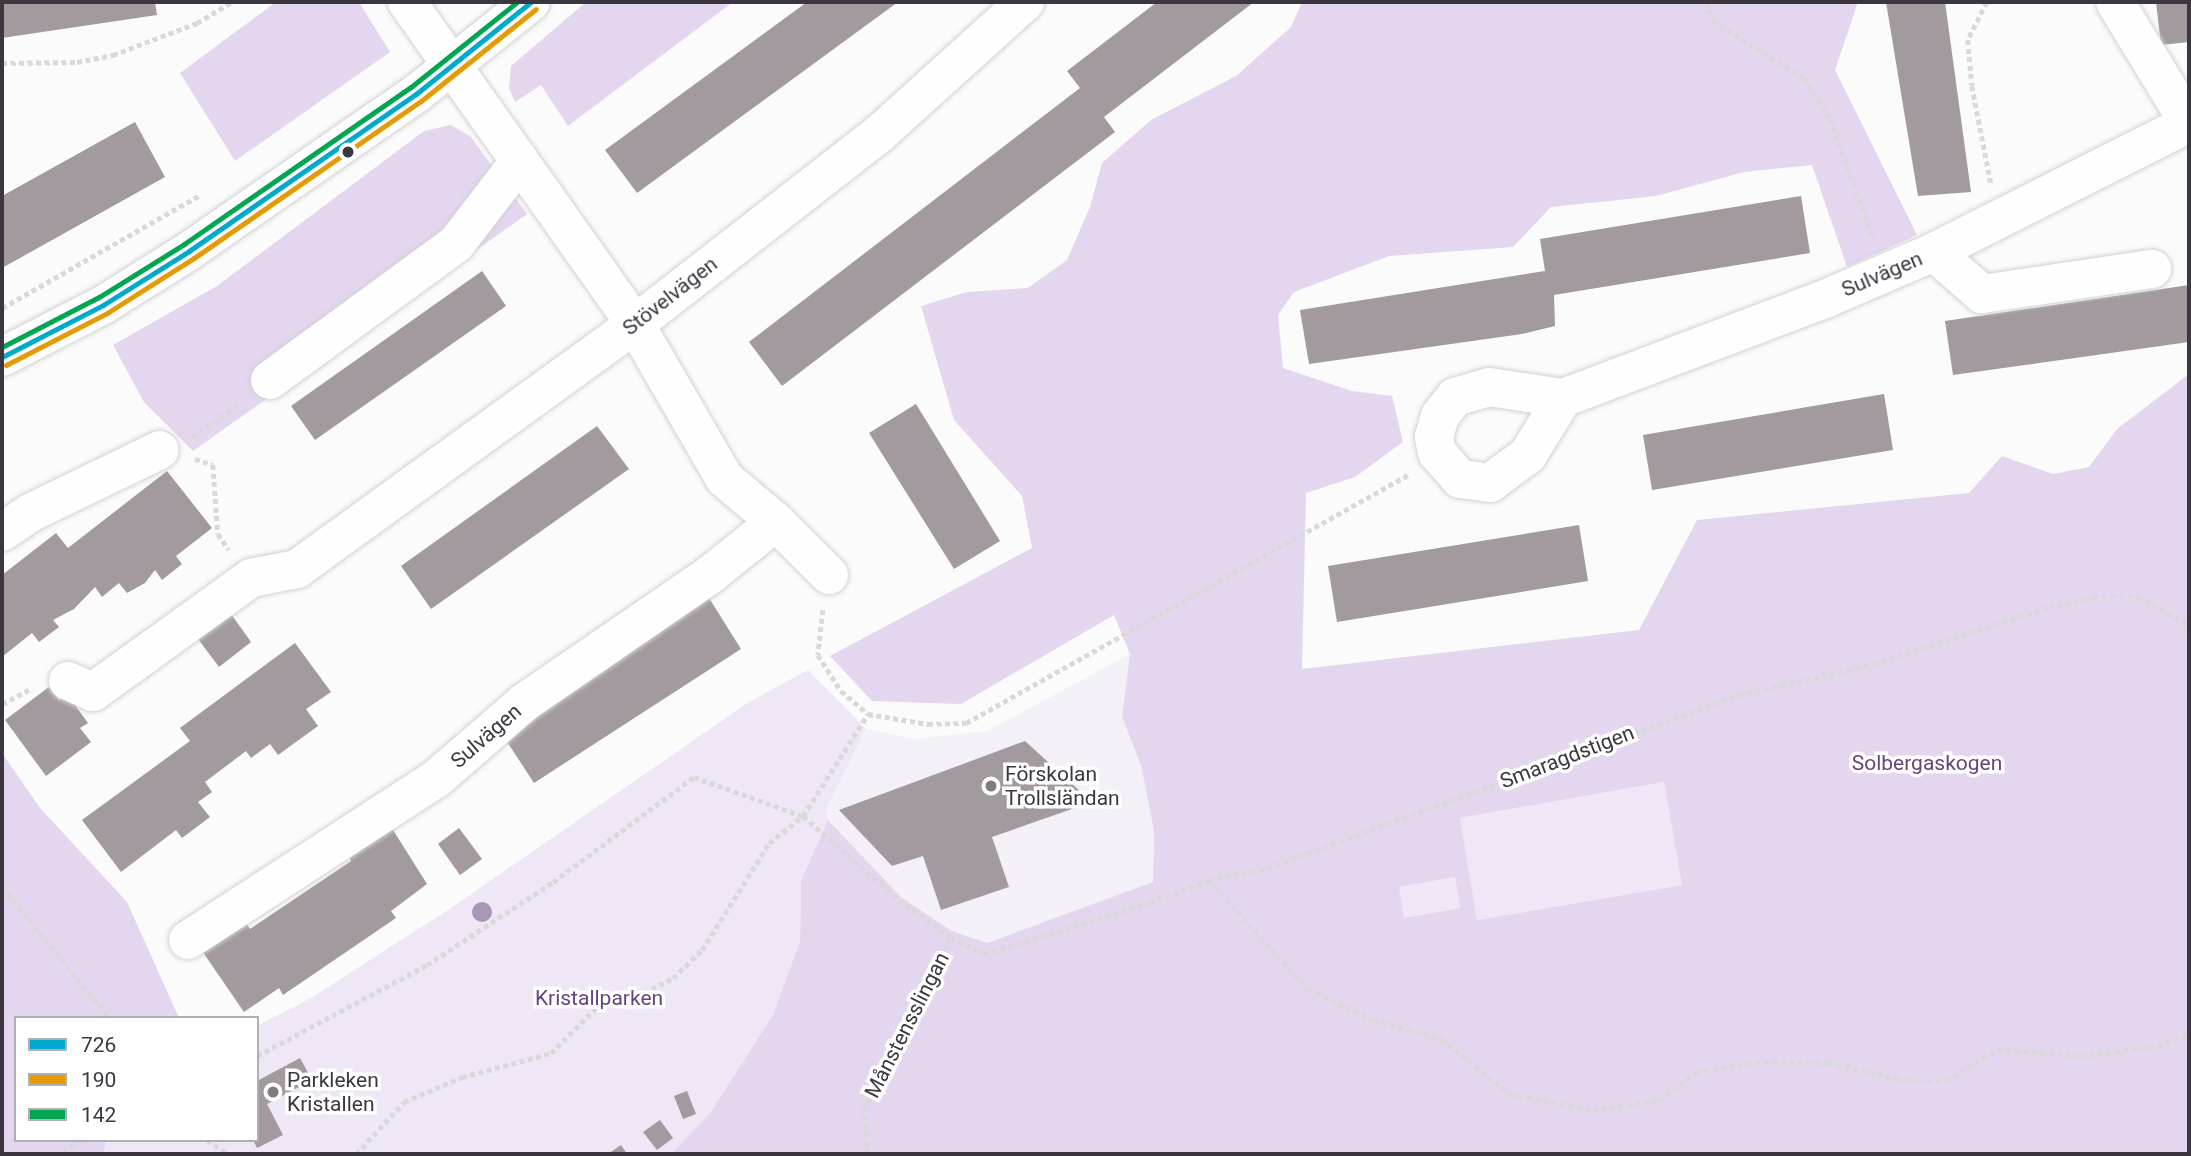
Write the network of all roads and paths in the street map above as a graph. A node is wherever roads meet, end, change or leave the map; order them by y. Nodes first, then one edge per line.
1 (232, 2) edge
2 (407, 2) edge
3 (531, 2) edge
4 (1025, 2) edge
5 (1707, 2) edge
6 (1987, 2) edge
7 (2115, 2) edge
8 (2, 63) edge
9 (450, 67) junction
10 (2189, 123) edge
11 (519, 162) junction
12 (198, 195) dead end
13 (1997, 218) junction
14 (1934, 252) junction
15 (2152, 269) dead end
16 (1885, 271) junction
17 (2, 308) edge
18 (635, 324) junction
19 (2, 357) edge
20 (270, 380) joint
21 (1563, 398) junction
22 (176, 444) joint
23 (1439, 456) junction
24 (196, 459) dead end
25 (776, 522) junction
26 (2, 532) edge
27 (830, 575) joint
28 (251, 578) junction
29 (2189, 625) edge
30 (68, 681) dead end
31 (868, 714) junction
32 (803, 816) junction
33 (1209, 880) junction
34 (2, 887) edge
35 (951, 938) junction
36 (188, 940) dead end
37 (108, 1016) edge
38 (2189, 1035) edge
39 (259, 1055) edge
40 (81, 1142) edge
41 (210, 1142) edge
42 (55, 1154) edge
43 (228, 1154) edge
44 (356, 1154) edge
45 (867, 1154) edge

1 - 8 path
2 - 9 street
3 - 9 street
4 - 18 street, Stövelvägen
5 - 16 path
6 - 13 path
7 - 10 street
9 - 11 street
9 - 19 street
10 - 13 street, Sulvägen
11 - 18 street
11 - 20 street
12 - 17 path
13 - 14 street, Sulvägen
14 - 15 street
14 - 16 street, Sulvägen
16 - 21 street, Sulvägen
18 - 25 street
18 - 28 street, Stövelvägen
20 - 22 path
21 - 23 street
21 - 23 street, Sulvägen
22 - 26 street
23 - 31 path
24 - 28 path
25 - 27 street
25 - 36 street, Sulvägen
27 - 31 path
28 - 30 street
29 - 33 path, Smaragdstigen
31 - 32 path
32 - 35 path, Smaragdstigen
32 - 39 path
32 - 44 path
33 - 35 path, Smaragdstigen
33 - 38 path
34 - 37 path
35 - 45 path, Månstensslingan
40 - 42 path
41 - 43 path

